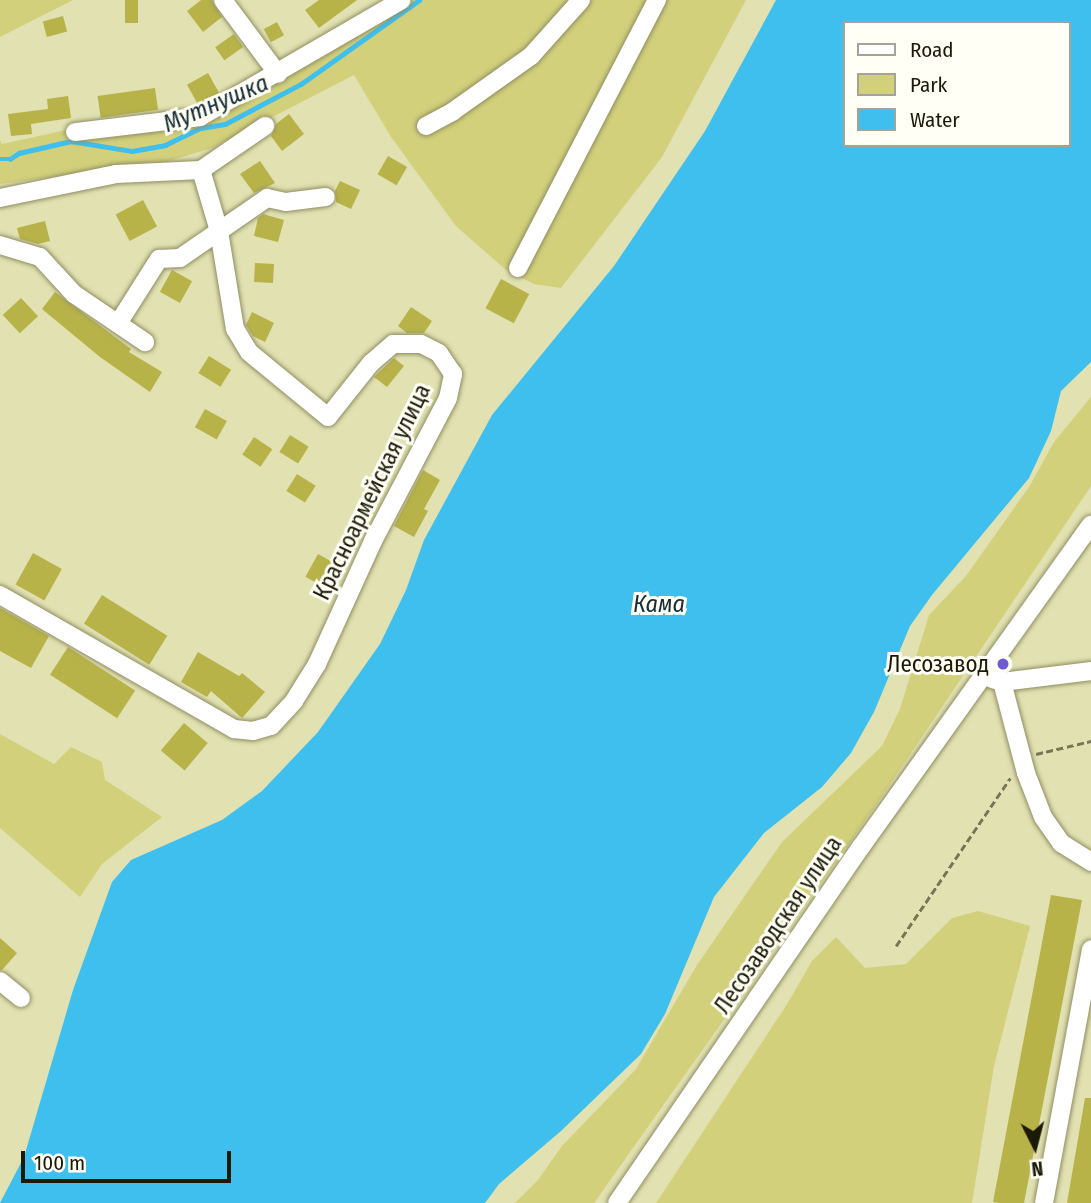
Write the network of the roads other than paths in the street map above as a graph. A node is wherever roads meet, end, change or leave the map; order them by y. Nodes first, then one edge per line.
1 (223, 0) edge
2 (402, 0) edge
3 (581, 0) edge
4 (657, 0) edge
5 (278, 74) junction
6 (265, 125) dead end
7 (426, 126) dead end
8 (75, 132) dead end
9 (201, 170) junction
10 (326, 197) dead end
11 (0, 198) edge
12 (219, 231) junction
13 (0, 245) edge
14 (518, 268) dead end
15 (119, 322) junction
16 (145, 342) dead end
17 (1091, 525) edge
18 (0, 594) edge
19 (1091, 671) edge
20 (982, 676) junction
21 (1002, 682) junction
22 (1091, 862) edge
23 (1091, 949) edge
24 (0, 981) edge
25 (21, 998) dead end
26 (617, 1203) edge
27 (1044, 1203) edge

1 - 5 street
2 - 5 street
3 - 7 street
4 - 14 street
5 - 8 street
6 - 9 street
9 - 11 street
9 - 12 street, Красноармейская улица
10 - 12 street
12 - 15 street
12 - 18 street, Красноармейская улица
13 - 15 street
15 - 16 street
17 - 20 street, Лесозаводская улица
19 - 21 street
20 - 21 street
20 - 26 street, Лесозаводская улица
21 - 22 street
23 - 27 street
24 - 25 street

